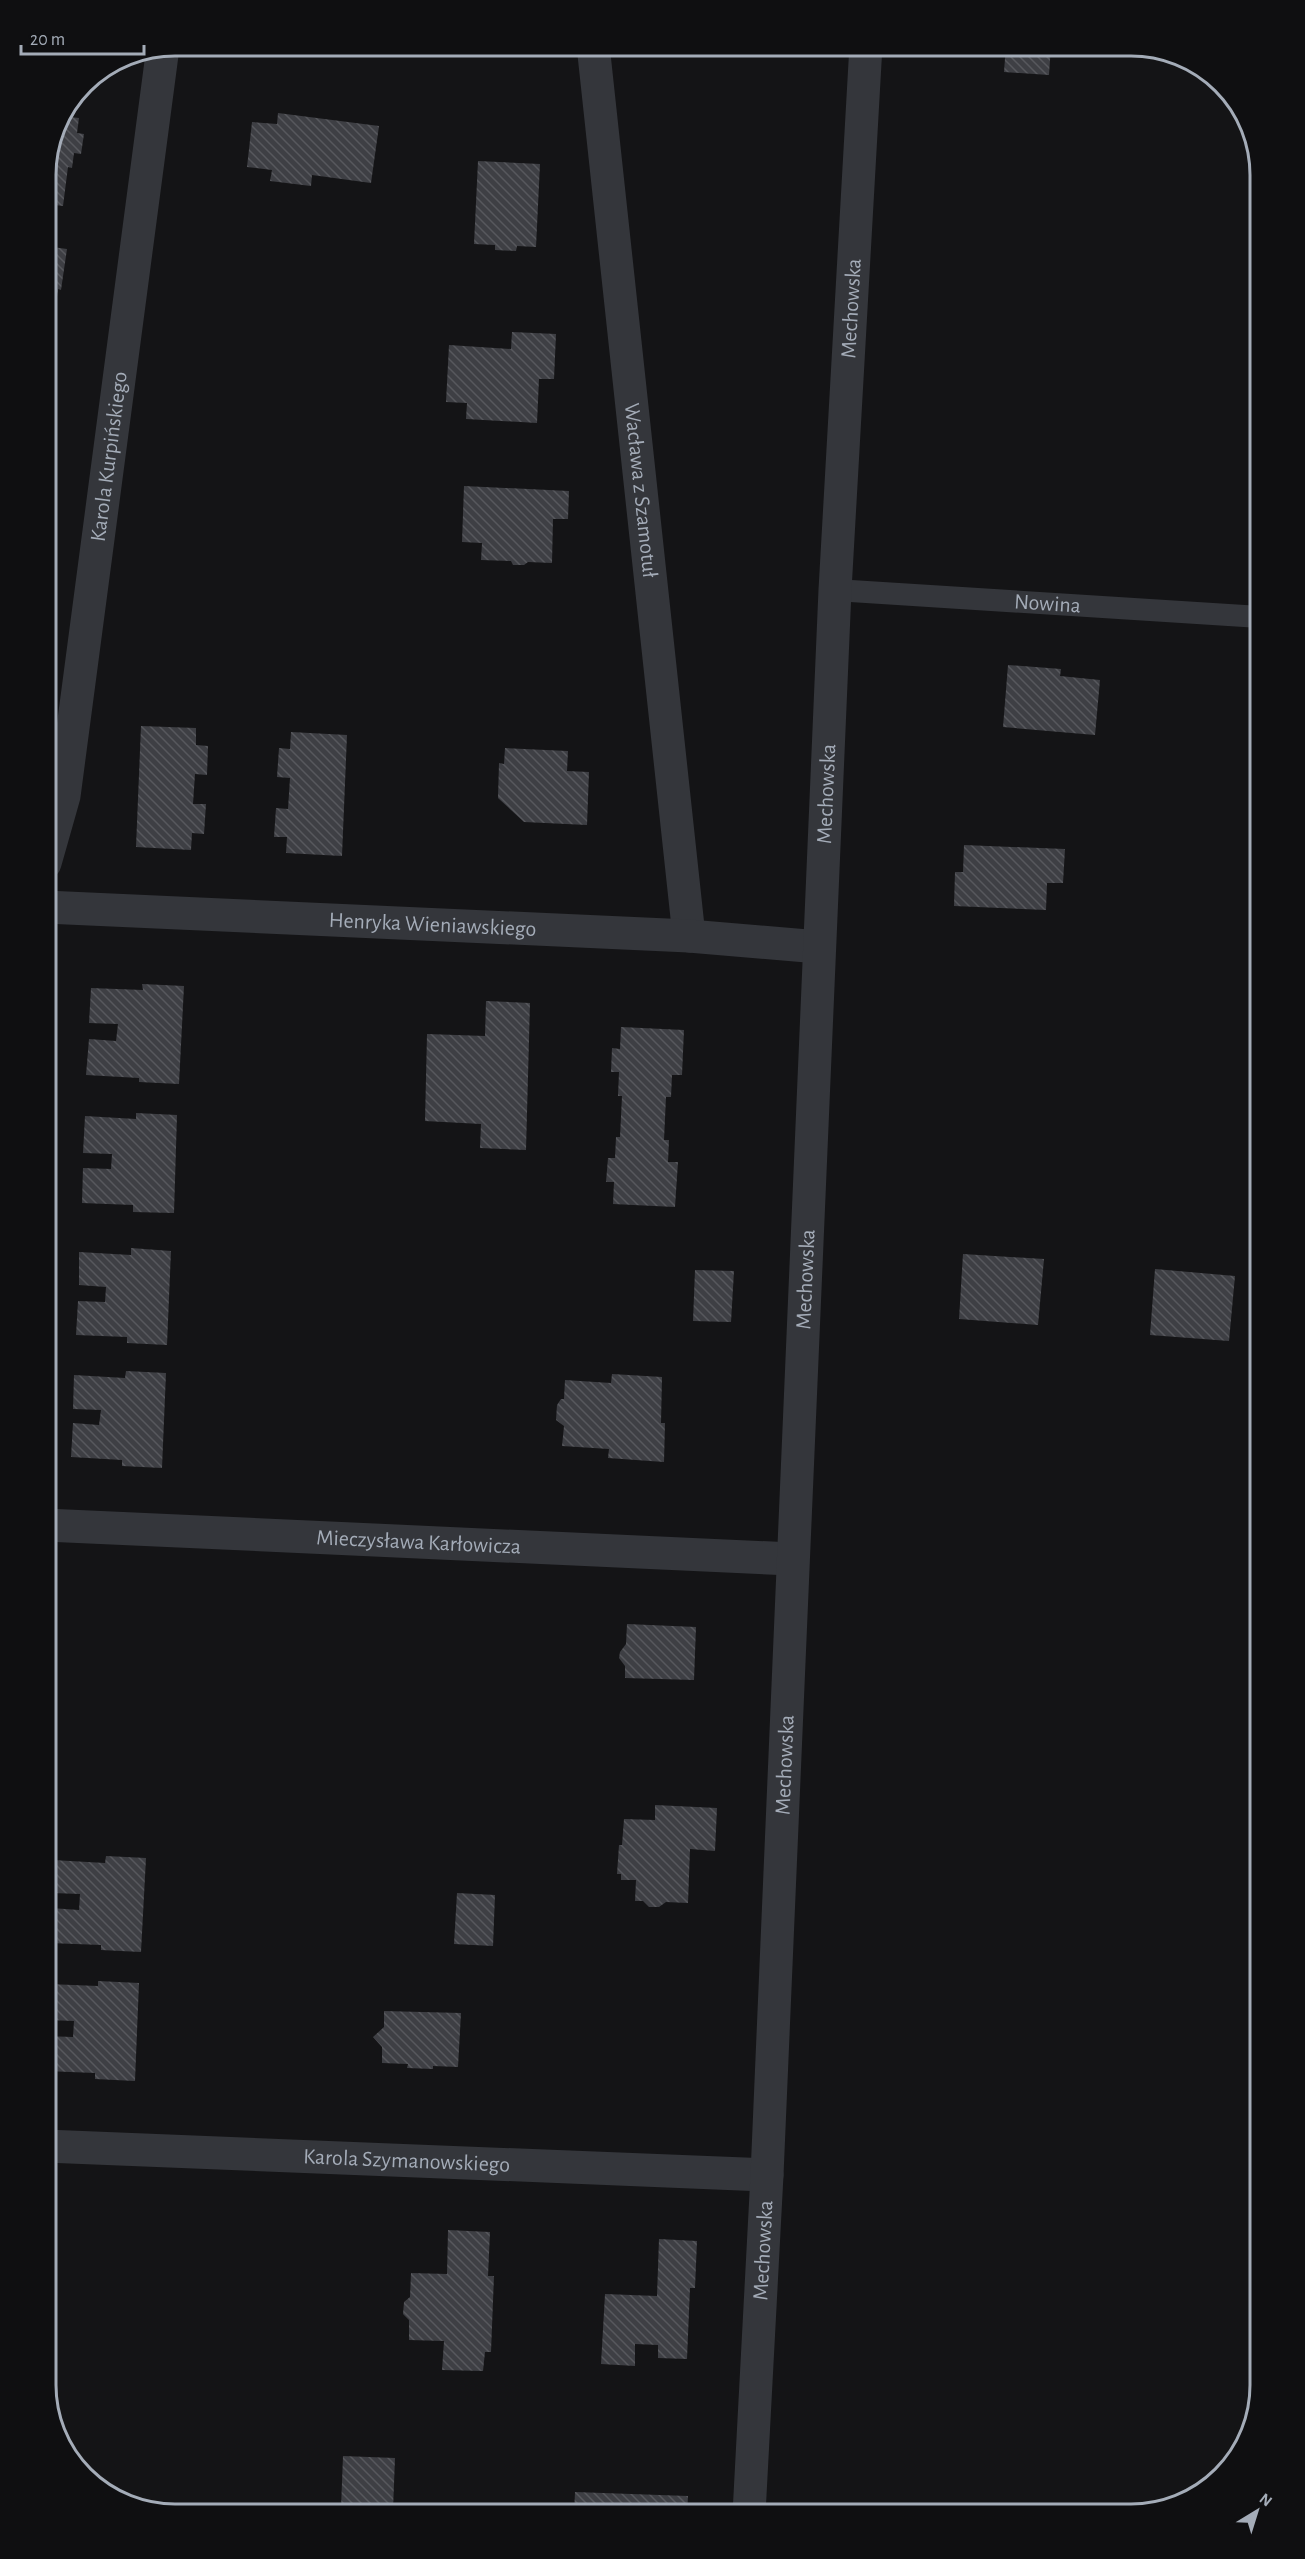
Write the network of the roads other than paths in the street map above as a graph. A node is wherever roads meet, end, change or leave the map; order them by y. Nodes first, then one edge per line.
1 (594, 56) edge
2 (865, 56) edge
3 (162, 57) edge
4 (835, 590) junction
5 (1250, 616) edge
6 (56, 824) edge
7 (56, 907) edge
8 (689, 936) junction
9 (819, 947) junction
10 (56, 1526) edge
11 (792, 1559) junction
12 (56, 2146) edge
13 (767, 2175) junction
14 (750, 2504) edge

1 - 8 street, Wacława z Szamotuł
2 - 4 street, Mechowska
3 - 6 street, Karola Kurpińskiego
4 - 5 lane, Nowina
4 - 9 street, Mechowska
7 - 8 street, Henryka Wieniawskiego
8 - 9 street, Henryka Wieniawskiego
9 - 11 street, Mechowska
10 - 11 street, Mieczysława Karłowicza
11 - 13 street, Mechowska
12 - 13 street, Karola Szymanowskiego
13 - 14 street, Mechowska

